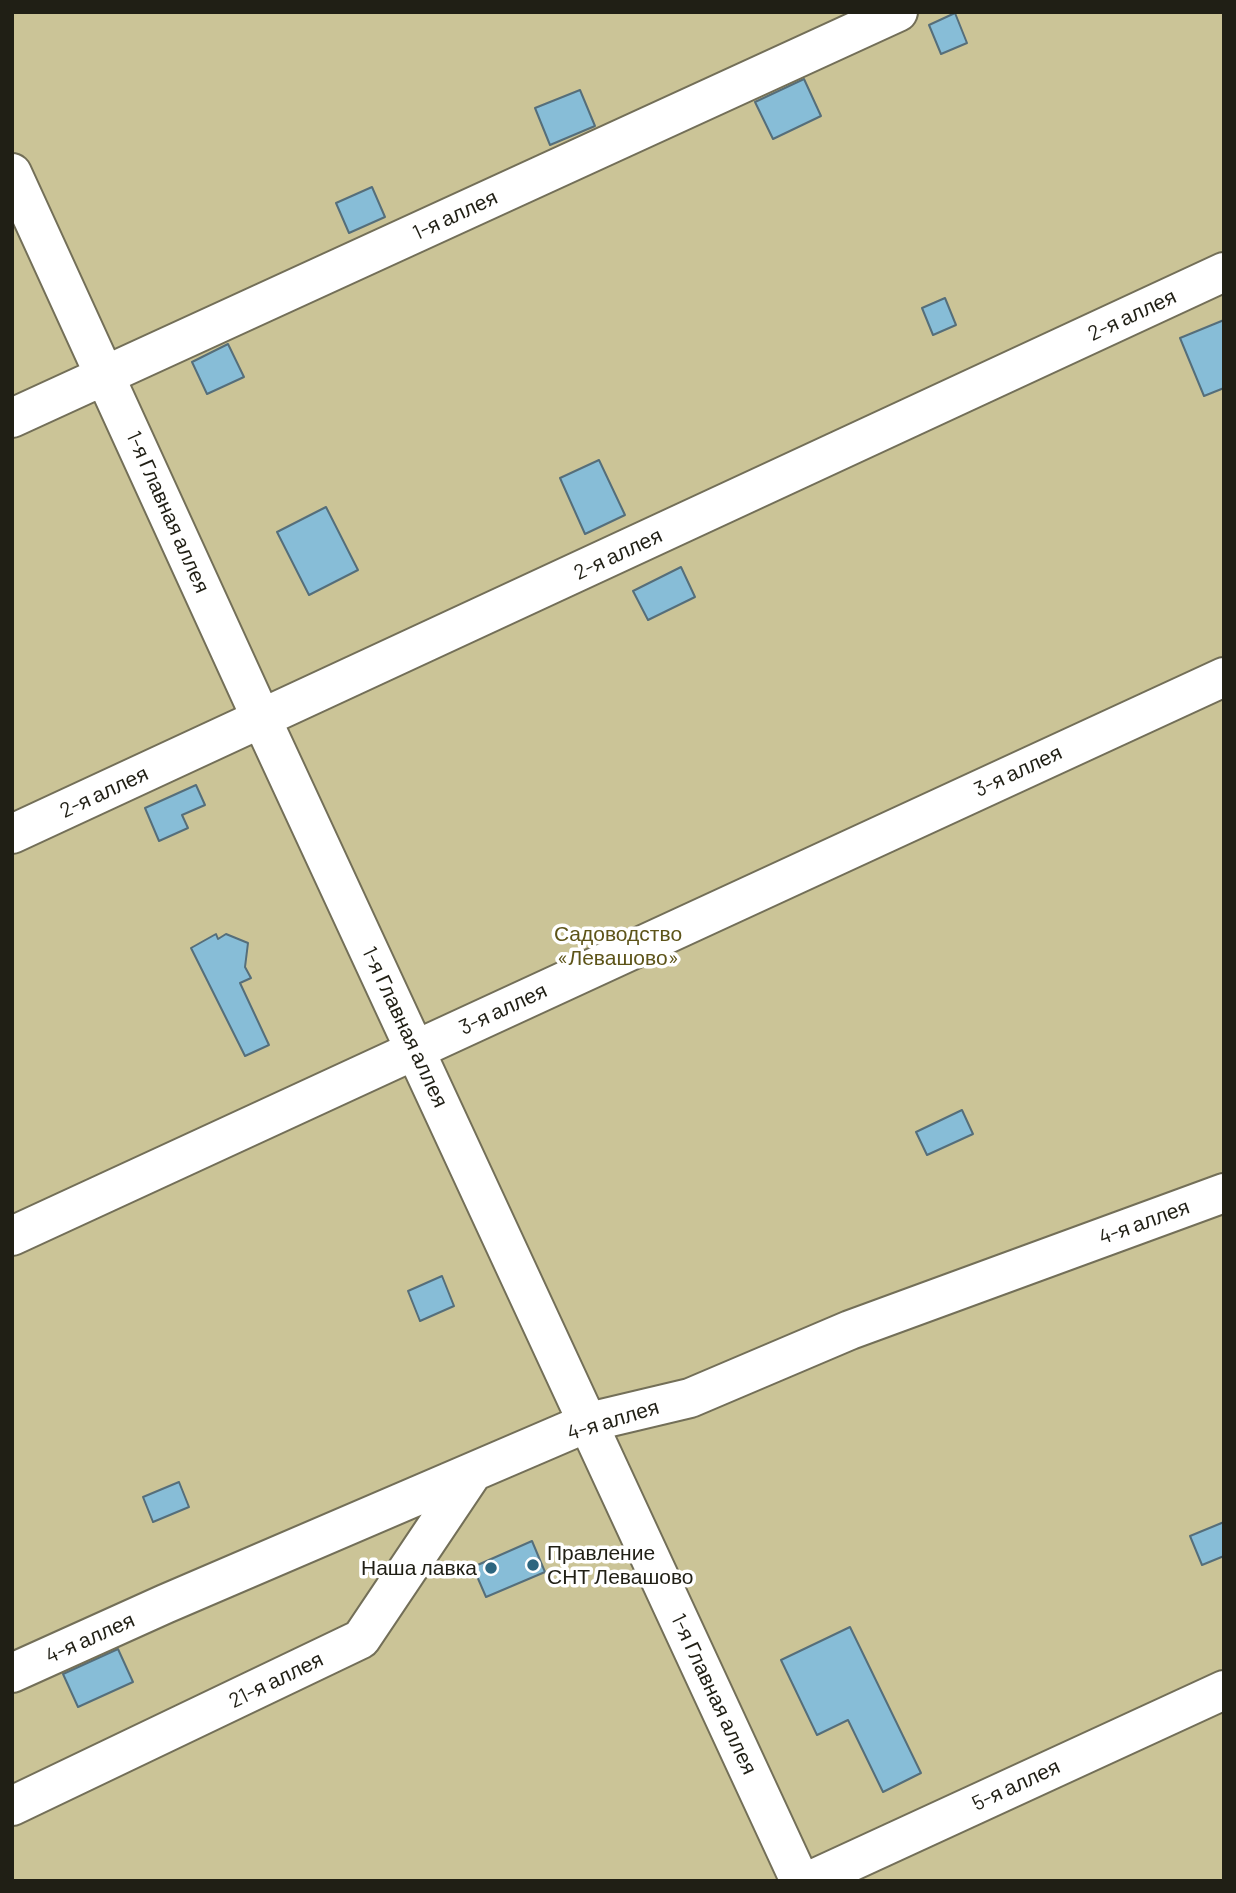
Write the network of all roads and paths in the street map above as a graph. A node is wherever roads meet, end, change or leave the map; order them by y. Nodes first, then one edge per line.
1 (898, 12) edge
2 (12, 173) edge
3 (1224, 272) edge
4 (106, 375) junction
5 (12, 418) edge
6 (1224, 677) edge
7 (262, 720) junction
8 (12, 834) edge
9 (415, 1049) junction
10 (1224, 1193) edge
11 (12, 1236) edge
12 (589, 1422) junction
13 (471, 1475) junction
14 (12, 1673) edge
15 (1224, 1690) edge
16 (12, 1806) edge
17 (800, 1881) edge
18 (809, 1881) edge

1 - 4 street, 1-я аллея
2 - 4 street, 1-я Главная аллея
3 - 7 street, 2-я аллея
4 - 5 street, 1-я аллея
4 - 7 street, 1-я Главная аллея
6 - 9 street, 3-я аллея
7 - 8 street, 2-я аллея
7 - 9 street, 1-я Главная аллея
9 - 11 street, 3-я аллея
9 - 12 street, 1-я Главная аллея
10 - 12 street, 4-я аллея
12 - 13 street, 4-я аллея
12 - 17 street, 1-я Главная аллея
13 - 14 street, 4-я аллея
13 - 16 street, 21-я аллея
15 - 18 street, 5-я аллея

